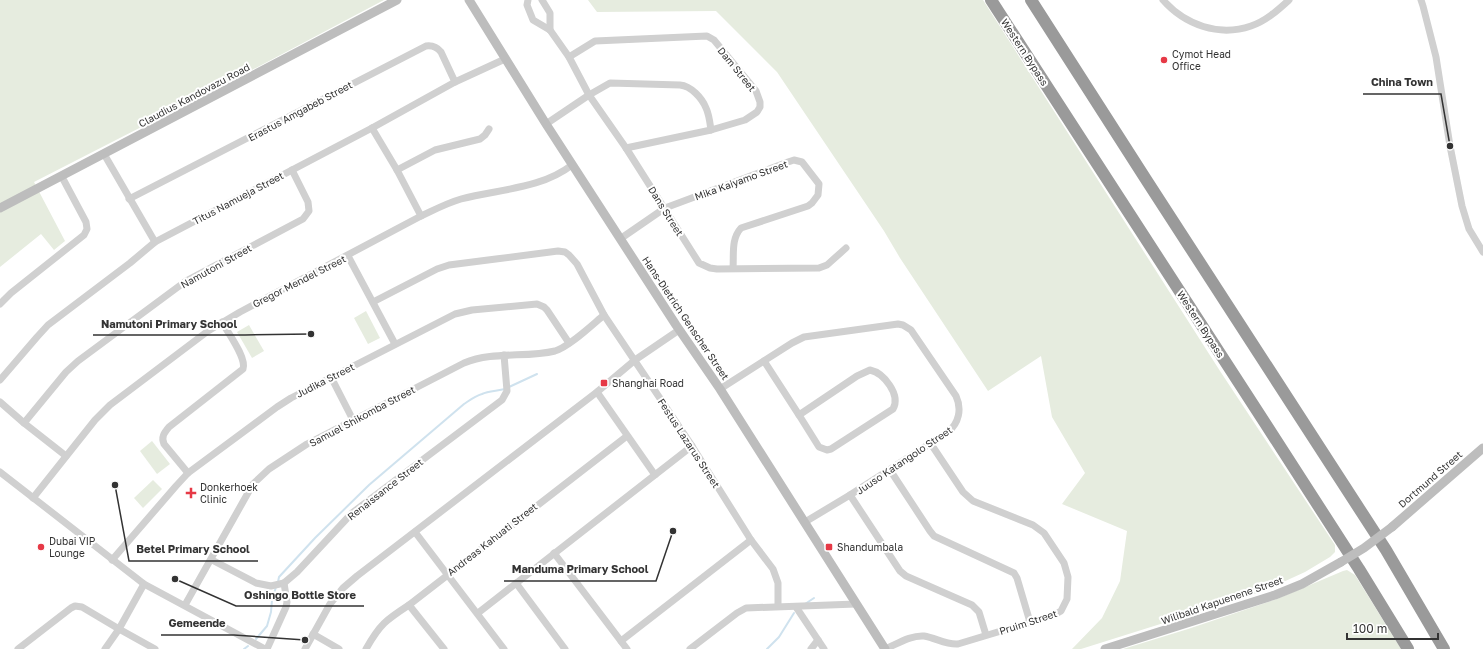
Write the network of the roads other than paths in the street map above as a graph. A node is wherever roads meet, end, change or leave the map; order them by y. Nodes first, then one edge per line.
1 (397, 0) edge
2 (469, 0) edge
3 (528, 0) edge
4 (542, 0) edge
5 (991, 0) edge
6 (1031, 0) edge
7 (1163, 0) edge
8 (1289, 0) edge
9 (1421, 0) edge
10 (550, 30) junction
11 (569, 57) junction
12 (505, 59) junction
13 (455, 82) junction
14 (589, 95) junction
15 (546, 124) junction
16 (372, 128) junction
17 (489, 129) dead end
18 (711, 130) junction
19 (626, 148) junction
20 (104, 154) junction
21 (572, 165) junction
22 (292, 170) junction
23 (397, 170) junction
24 (62, 176) junction
25 (129, 199) junction
26 (0, 208) edge
27 (665, 208) junction
28 (421, 216) junction
29 (620, 239) junction
30 (155, 242) junction
31 (846, 248) dead end
32 (1483, 252) edge
33 (348, 256) junction
34 (733, 268) junction
35 (373, 302) junction
36 (0, 304) edge
37 (604, 315) junction
38 (222, 322) junction
39 (679, 330) junction
40 (569, 343) junction
41 (395, 344) junction
42 (504, 355) junction
43 (635, 360) junction
44 (764, 361) junction
45 (331, 377) junction
46 (0, 380) edge
47 (720, 389) junction
48 (597, 392) junction
49 (0, 402) edge
50 (799, 415) junction
51 (353, 420) junction
52 (24, 423) junction
53 (627, 436) junction
54 (931, 444) junction
55 (692, 446) junction
56 (1483, 448) edge
57 (66, 456) junction
58 (890, 470) junction
59 (0, 472) edge
60 (188, 473) junction
61 (655, 475) junction
62 (850, 495) junction
63 (33, 498) junction
64 (805, 522) junction
65 (415, 532) junction
66 (751, 540) junction
67 (554, 553) junction
68 (112, 560) junction
69 (212, 560) junction
70 (1342, 562) joint
71 (447, 574) junction
72 (284, 583) junction
73 (516, 583) junction
74 (144, 584) junction
75 (856, 604) junction
76 (185, 605) junction
77 (409, 605) junction
78 (778, 606) junction
79 (796, 606) junction
80 (478, 613) junction
81 (1030, 622) junction
82 (119, 629) junction
83 (313, 634) junction
84 (986, 635) junction
85 (818, 640) junction
86 (621, 641) junction
87 (18, 649) edge
88 (106, 649) edge
89 (155, 649) edge
90 (266, 649) edge
91 (305, 649) edge
92 (339, 649) edge
93 (366, 649) edge
94 (444, 649) edge
95 (504, 649) edge
96 (565, 649) edge
97 (627, 649) edge
98 (690, 649) edge
99 (811, 649) edge
100 (824, 649) edge
101 (885, 649) edge
102 (1106, 649) edge
103 (1408, 649) edge
104 (1444, 649) edge

1 - 20 street, Claudius Kandovazu Road
2 - 12 street, Hans-Dietrich Genscher Street
3 - 10 street, Dans Street
4 - 10 street
5 - 103 highway, Western Bypass
6 - 104 highway
7 - 8 street
9 - 32 street
10 - 11 street, Dans Street
11 - 14 street, Dans Street
11 - 18 street, Dam Street
12 - 13 street, Titus Namueja Street
12 - 15 street, Hans-Dietrich Genscher Street
13 - 16 street, Titus Namueja Street
13 - 25 street, Erastus Amgabeb Street
14 - 15 street
14 - 18 street
14 - 19 street, Dans Street
15 - 21 street, Hans-Dietrich Genscher Street
16 - 22 street, Titus Namueja Street
16 - 23 street
17 - 23 street
18 - 19 street, Dam Street
19 - 27 street, Dans Street
20 - 24 street, Claudius Kandovazu Road
20 - 25 street
21 - 28 street, Gregor Mendel Street
21 - 29 street, Hans-Dietrich Genscher Street
22 - 30 street, Titus Namueja Street
22 - 52 street, Namutoni Street
23 - 28 street
24 - 26 street, Claudius Kandovazu Road
24 - 36 street
25 - 30 street
27 - 29 street, Mika Kaiyamo Street
27 - 34 street, Dans Street
27 - 34 street, Mika Kaiyamo Street
28 - 33 street, Gregor Mendel Street
29 - 39 street, Hans-Dietrich Genscher Street
30 - 46 street, Titus Namueja Street
31 - 34 street, Dans Street
33 - 35 street
33 - 38 street, Gregor Mendel Street
35 - 37 street, Festus Lazarus Street
35 - 41 street
37 - 40 street, Samuel Shikomba Street
37 - 43 street, Festus Lazarus Street
38 - 57 street, Gregor Mendel Street
38 - 60 street
39 - 43 street
39 - 47 street, Hans-Dietrich Genscher Street
40 - 41 street, Judika Street
40 - 42 street, Samuel Shikomba Street
41 - 45 street, Judika Street
42 - 51 street, Samuel Shikomba Street
42 - 72 street, Renaissance Street
43 - 48 street
43 - 55 street, Festus Lazarus Street
44 - 47 street, Juuso Katangolo Street
44 - 50 street
44 - 54 street, Juuso Katangolo Street
45 - 51 street
45 - 60 street, Judika Street
47 - 64 street, Hans-Dietrich Genscher Street
48 - 53 street
48 - 65 street
49 - 52 street
50 - 50 street
51 - 69 street, Samuel Shikomba Street
52 - 57 street
53 - 61 street
53 - 71 street, Andreas Kahuati Street
54 - 58 street, Juuso Katangolo Street
54 - 81 street, Pruim Street
55 - 61 street
55 - 66 street, Festus Lazarus Street
56 - 70 street, Dortmund Street, bridge
57 - 63 street, Gregor Mendel Street
58 - 62 street, Juuso Katangolo Street
58 - 81 street
59 - 63 street
60 - 68 street, Judika Street
61 - 67 street
62 - 64 street, Juuso Katangolo Street
62 - 84 street
63 - 68 street
64 - 75 street, Hans-Dietrich Genscher Street
65 - 71 street
65 - 83 street
66 - 78 street, Festus Lazarus Street
66 - 86 street
67 - 73 street
67 - 86 street
68 - 74 street
69 - 72 street
69 - 76 street, Samuel Shikomba Street
70 - 102 street, Wilibald Kapuenene Street
71 - 77 street, Andreas Kahuati Street
71 - 80 street
72 - 90 street
73 - 80 street
73 - 96 street
74 - 76 street
74 - 82 street
75 - 79 street
75 - 101 street, Hans-Dietrich Genscher Street
76 - 90 street
77 - 93 street, Andreas Kahuati Street
77 - 94 street
78 - 79 street
78 - 98 street
79 - 85 street
80 - 95 street
81 - 84 street, Pruim Street
82 - 87 street
82 - 88 street
82 - 89 street
83 - 91 street
83 - 92 street
84 - 101 street, Pruim Street
85 - 99 street
85 - 100 street
86 - 97 street

